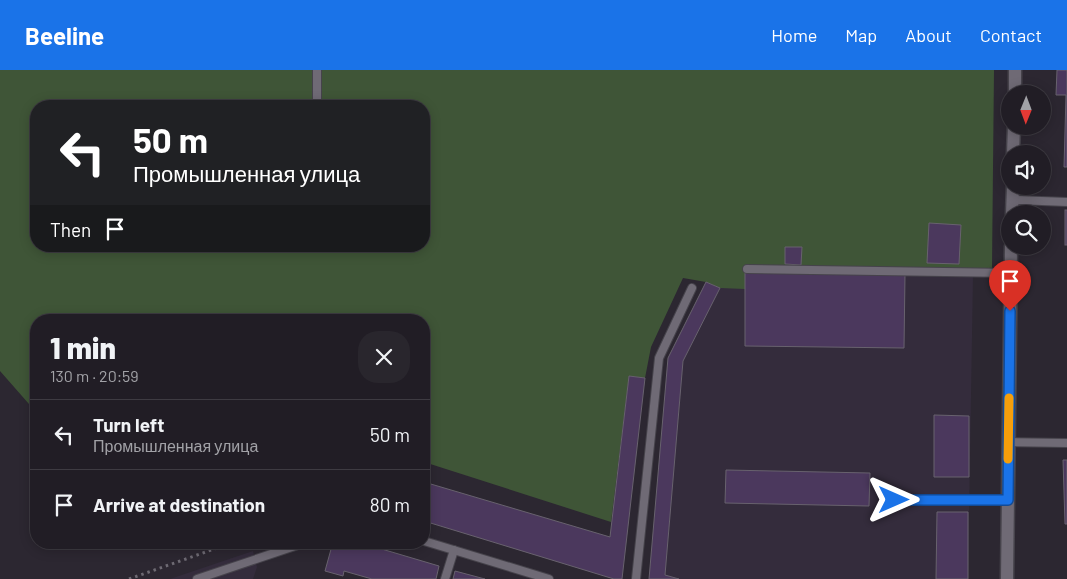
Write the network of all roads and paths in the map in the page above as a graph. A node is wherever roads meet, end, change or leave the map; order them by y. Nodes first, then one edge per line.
1 (317, 70) edge
2 (1015, 70) edge
3 (1014, 85) edge
4 (317, 100) edge
5 (1012, 195) edge
6 (1012, 200) junction
7 (1067, 202) edge
8 (1012, 205) edge
9 (1011, 255) edge
10 (747, 269) dead end
11 (1011, 273) junction
12 (692, 288) dead end
13 (1008, 442) junction
14 (1067, 444) edge
15 (894, 500) dead end
16 (1008, 500) junction
17 (430, 543) edge
18 (214, 549) edge
19 (286, 549) edge
20 (454, 550) junction
21 (129, 579) edge
22 (197, 579) edge
23 (445, 579) edge
24 (548, 579) edge
25 (636, 579) edge
26 (1008, 579) edge

1 - 4 lane
2 - 3 street
5 - 6 street
6 - 7 lane
6 - 8 street
9 - 11 street
10 - 11 lane
11 - 13 street
12 - 25 lane
13 - 14 lane
13 - 16 street
15 - 16 lane
16 - 26 street
17 - 20 lane
18 - 21 path
19 - 22 lane
20 - 23 lane
20 - 24 lane

